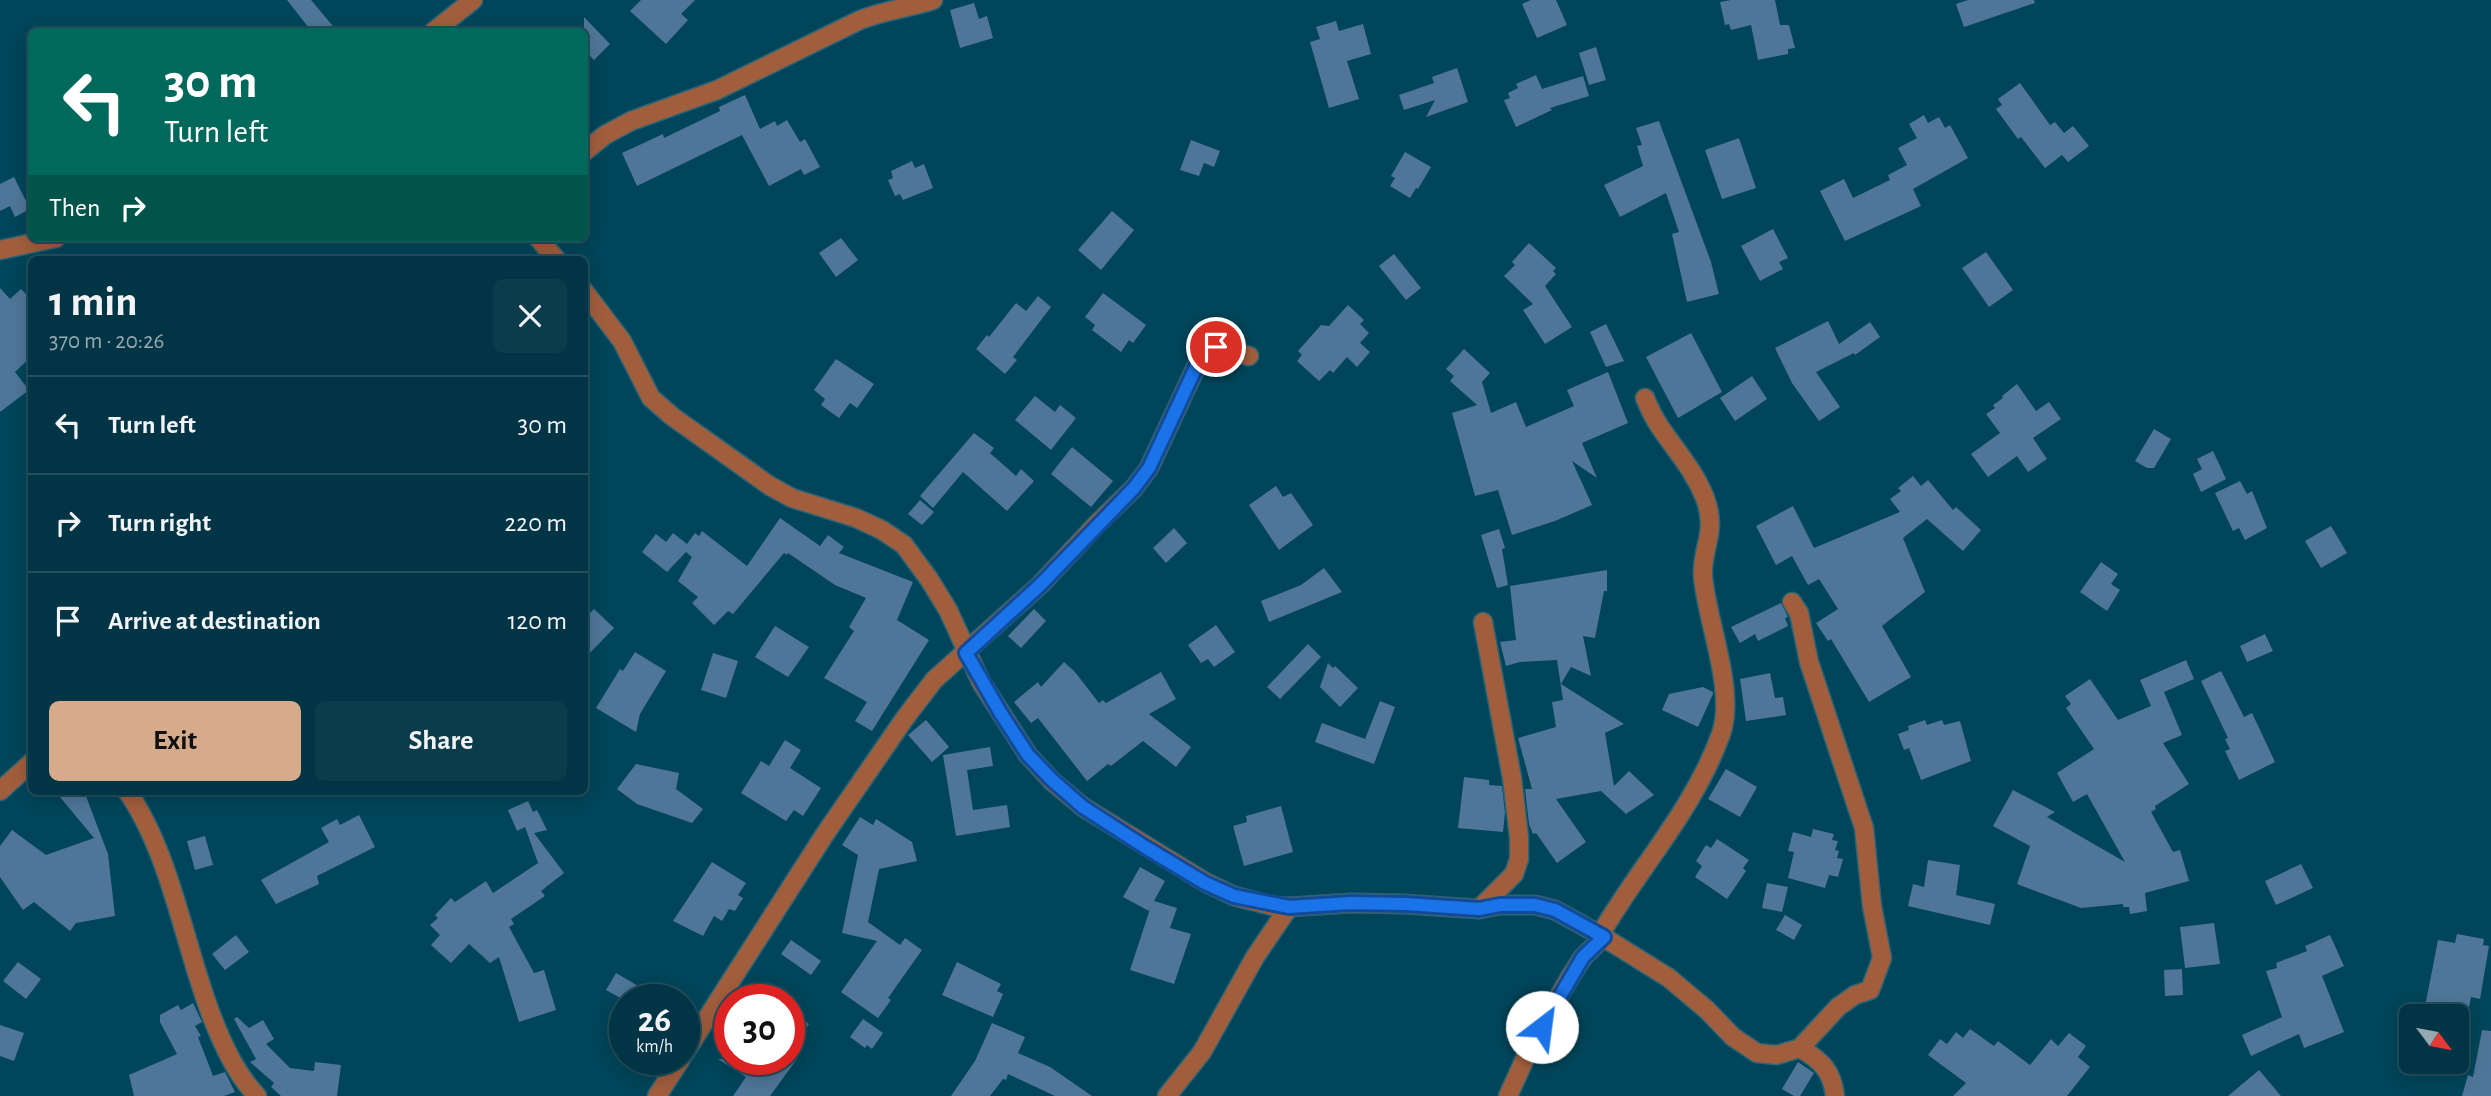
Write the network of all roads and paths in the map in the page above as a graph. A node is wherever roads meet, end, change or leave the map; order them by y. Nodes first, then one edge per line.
1 (473, 0) edge
2 (933, 0) edge
3 (438, 28) edge
4 (588, 149) edge
5 (37, 242) edge
6 (541, 242) edge
7 (0, 250) edge
8 (553, 256) edge
9 (588, 296) edge
10 (1249, 356) dead end
11 (1645, 398) dead end
12 (1792, 602) dead end
13 (1483, 622) dead end
14 (966, 653) junction
15 (28, 766) edge
16 (0, 791) edge
17 (130, 795) edge
18 (1289, 907) junction
19 (1479, 909) junction
20 (1602, 936) junction
21 (700, 1029) edge
22 (1800, 1048) junction
23 (671, 1075) edge
24 (1179, 1092) edge
25 (257, 1096) edge
26 (657, 1096) edge
27 (1507, 1096) edge
28 (1835, 1096) edge

1 - 3 street
2 - 4 street
5 - 7 street
6 - 8 street
9 - 14 street
10 - 14 street
11 - 20 street
12 - 22 street
13 - 19 street
14 - 18 street
14 - 21 street
15 - 16 street
17 - 25 street
18 - 19 street
18 - 24 street
19 - 20 street
20 - 22 street
20 - 27 street
22 - 28 street
23 - 26 street

